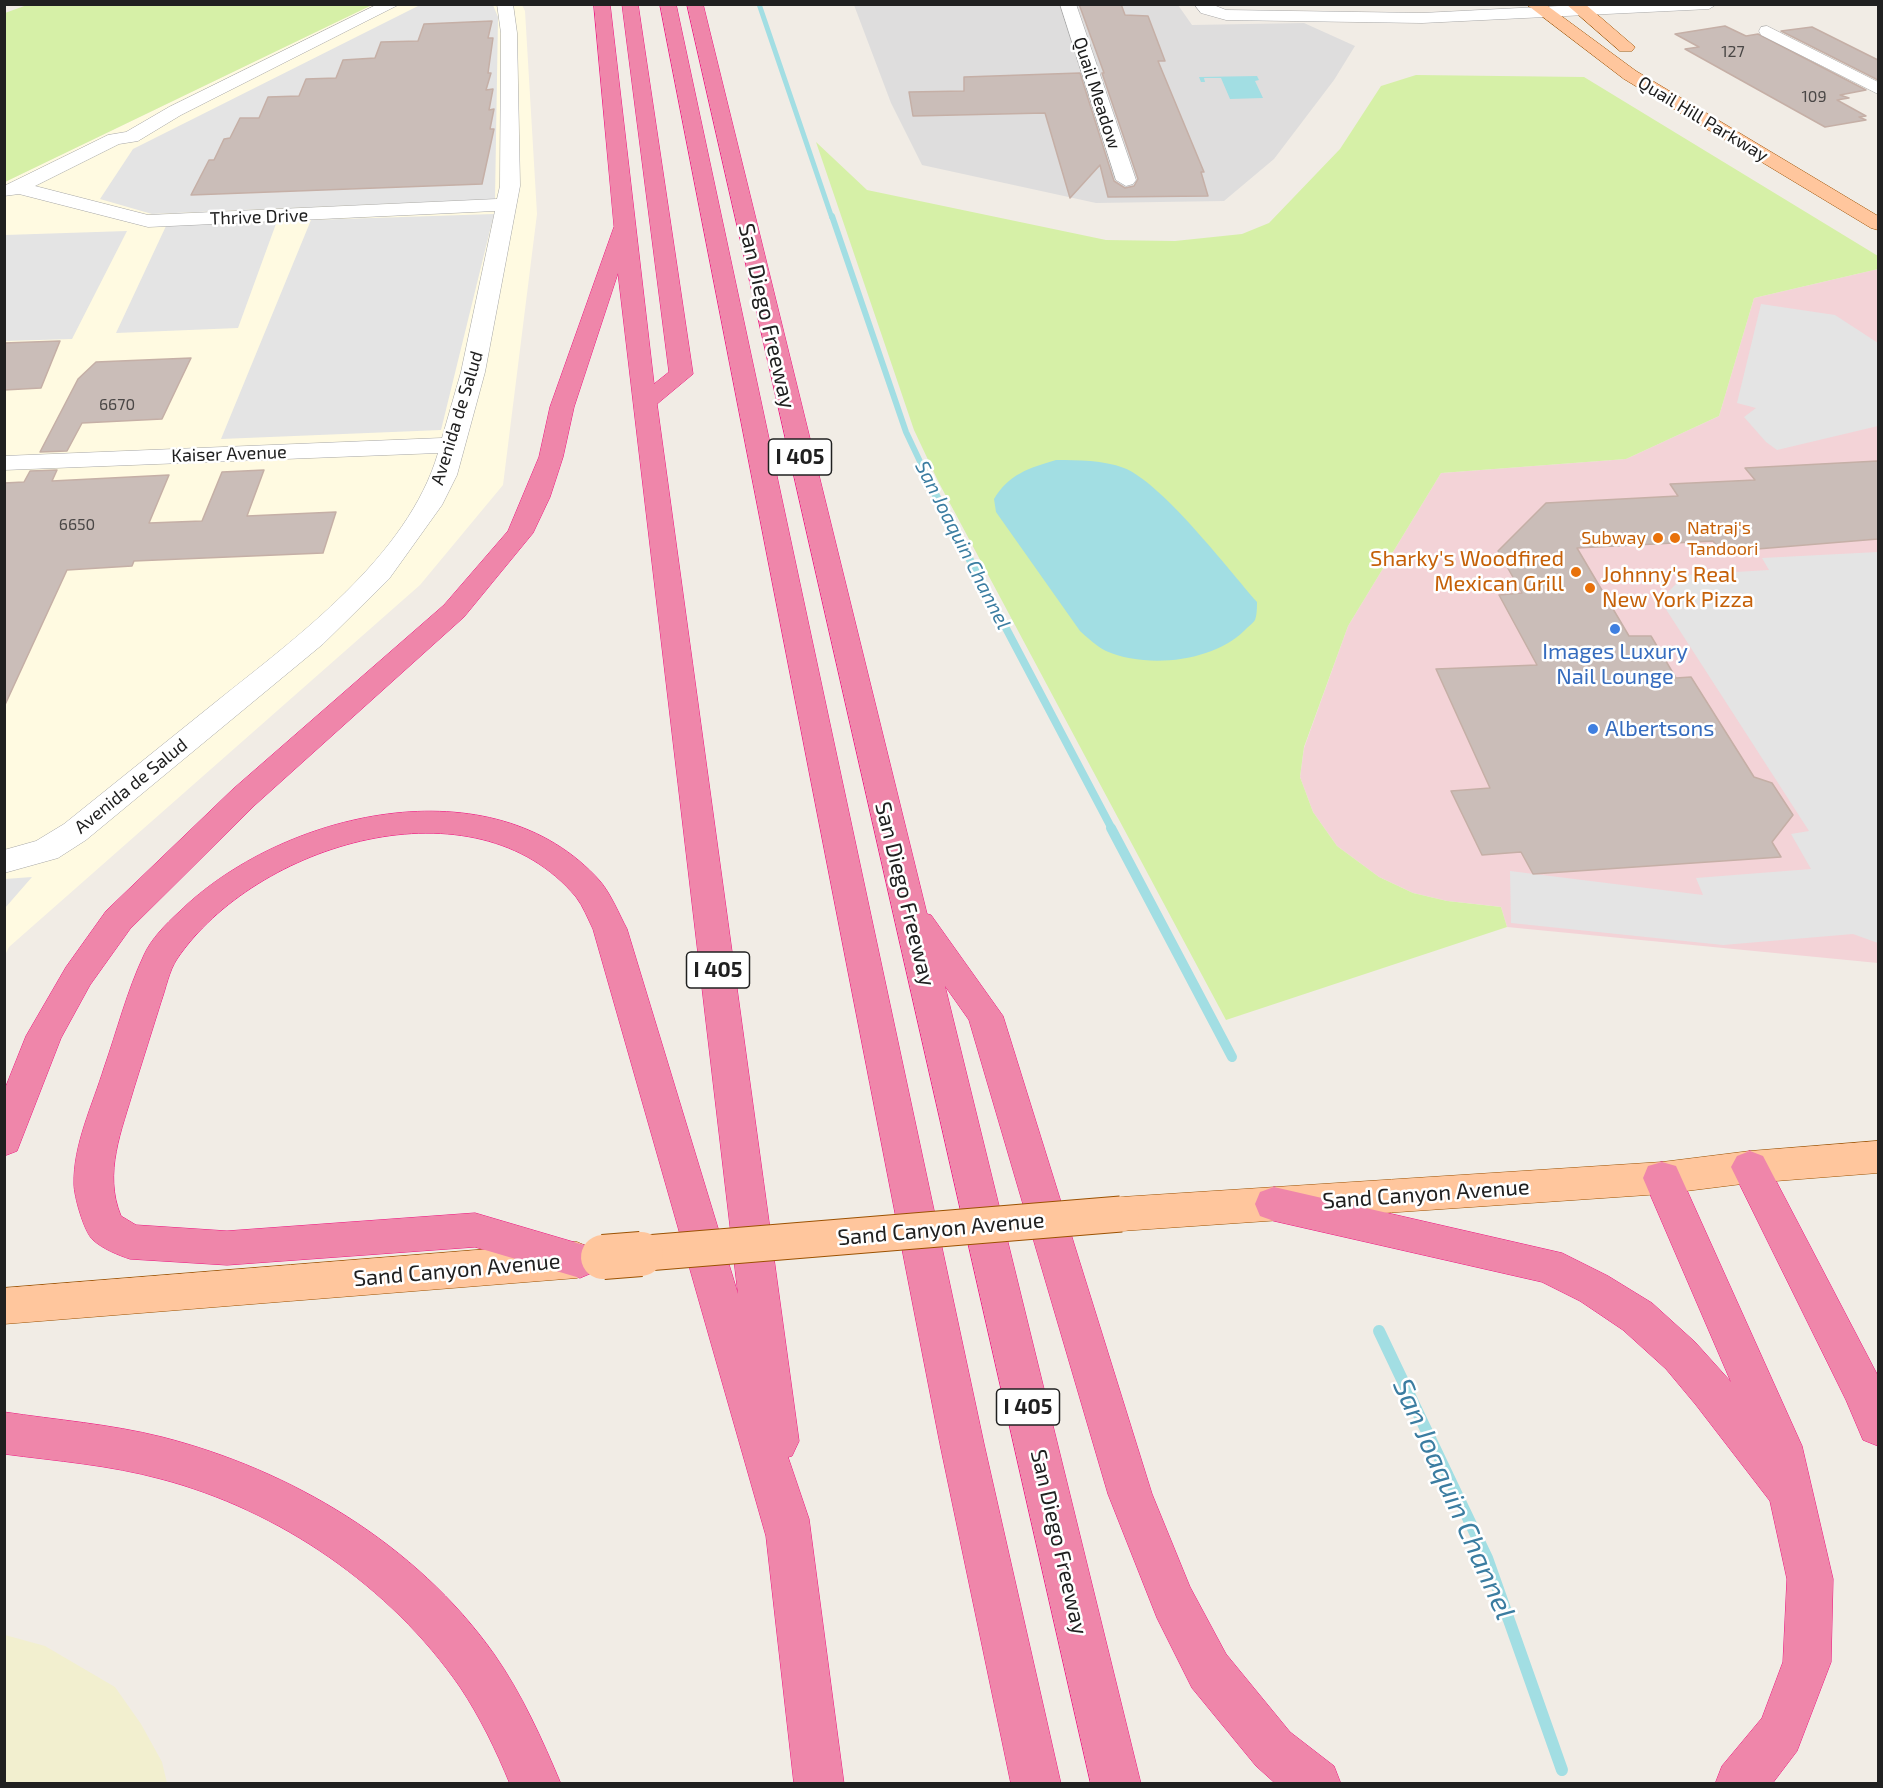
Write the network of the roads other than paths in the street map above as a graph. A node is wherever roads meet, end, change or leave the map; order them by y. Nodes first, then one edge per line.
1 (392, 4) edge
2 (505, 4) edge
3 (602, 4) edge
4 (630, 4) edge
5 (668, 4) edge
6 (695, 4) edge
7 (1068, 4) edge
8 (1709, 4) edge
9 (1203, 6) edge
10 (1577, 8) edge
11 (1539, 9) edge
12 (1767, 31) dead end
13 (1643, 59) dead end
14 (1659, 71) dead end
15 (1878, 89) edge
16 (1747, 123) dead end
17 (131, 136) junction
18 (1126, 180) dead end
19 (11, 190) edge
20 (41, 194) junction
21 (506, 206) junction
22 (4, 211) edge
23 (625, 223) junction
24 (1878, 224) edge
25 (645, 402) junction
26 (453, 445) junction
27 (4, 463) edge
28 (13, 861) edge
29 (908, 908) junction
30 (4, 1140) edge
31 (1878, 1157) edge
32 (1750, 1167) junction
33 (1662, 1178) junction
34 (1274, 1204) junction
35 (591, 1259) junction
36 (4, 1306) edge
37 (1878, 1426) edge
38 (4, 1433) edge
39 (1790, 1494) junction
40 (790, 1539) junction
41 (536, 1784) edge
42 (819, 1784) edge
43 (1036, 1784) edge
44 (1116, 1784) edge
45 (1316, 1784) edge
46 (1740, 1784) edge

1 - 17 street
2 - 21 street, Avenida de Salud
3 - 23 highway, I 405
4 - 25 highway
5 - 43 highway, San Diego Freeway
6 - 29 highway, San Diego Freeway / I 405
7 - 18 street, Quail Meadow
8 - 10 street
9 - 11 street
10 - 11 street
10 - 13 main road, Quail Hill Parkway
11 - 24 main road, Quail Hill Parkway
12 - 15 street
14 - 16 main road, Quail Hill Parkway
17 - 19 street
17 - 20 street
19 - 20 street, Thrive Drive
20 - 21 street, Thrive Drive
20 - 22 street
21 - 26 street, Avenida de Salud
23 - 25 highway, I 405
23 - 30 highway
25 - 40 highway, I 405
26 - 27 street, Kaiser Avenue
26 - 28 street, Avenida de Salud
29 - 44 highway, San Diego Freeway / I 405
29 - 45 highway
31 - 32 main road, Sand Canyon Avenue
32 - 33 main road, Sand Canyon Avenue
32 - 37 highway
33 - 34 main road, Sand Canyon Avenue
33 - 39 highway
34 - 35 main road, Sand Canyon Avenue, bridge
34 - 39 highway
35 - 36 main road, Sand Canyon Avenue
35 - 40 highway
38 - 41 highway
39 - 46 highway
40 - 42 highway, I 405

